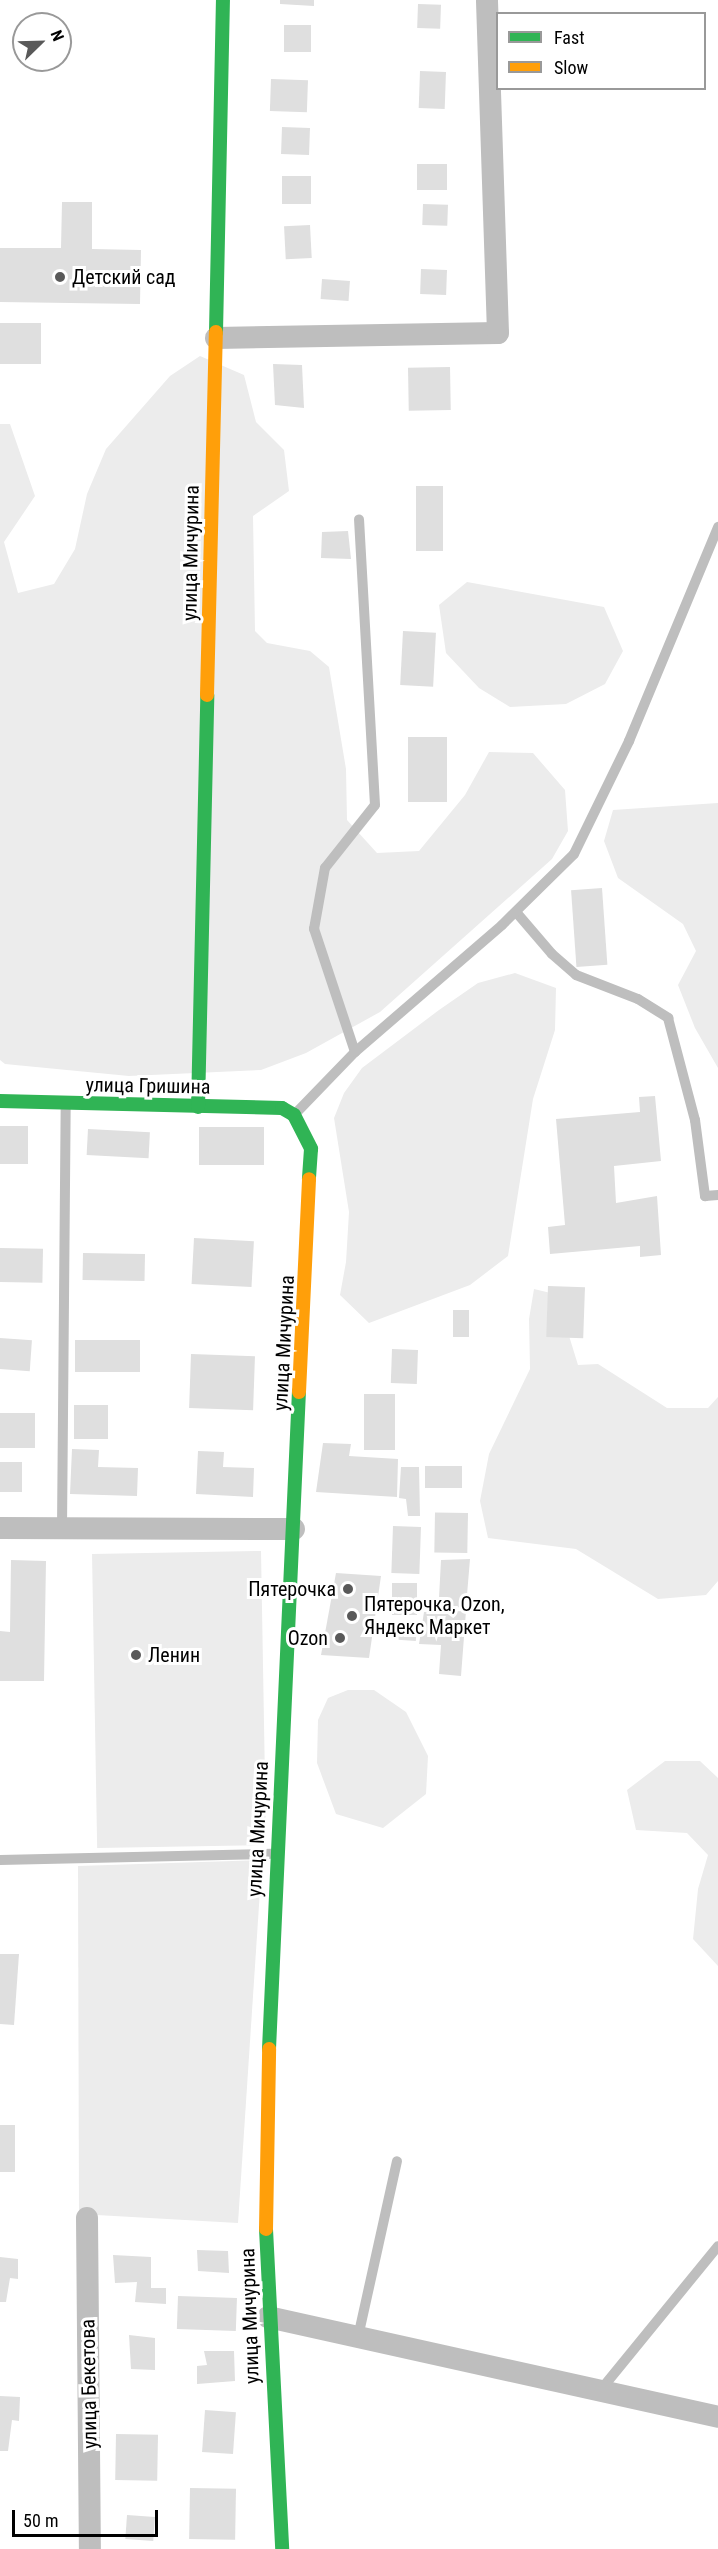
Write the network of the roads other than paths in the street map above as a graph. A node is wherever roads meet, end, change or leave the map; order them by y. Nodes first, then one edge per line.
1 (223, 0) edge
2 (487, 0) edge
3 (216, 338) junction
4 (359, 519) dead end
5 (718, 527) edge
6 (516, 912) junction
7 (355, 1052) junction
8 (0, 1101) edge
9 (66, 1104) junction
10 (198, 1107) junction
11 (294, 1115) junction
12 (718, 1195) edge
13 (0, 1528) edge
14 (62, 1528) junction
15 (294, 1529) junction
16 (275, 1854) junction
17 (0, 1860) edge
18 (397, 2161) dead end
19 (87, 2218) dead end
20 (718, 2246) edge
21 (268, 2317) junction
22 (358, 2337) junction
23 (598, 2392) junction
24 (718, 2417) edge
25 (90, 2549) edge
26 (282, 2549) edge

1 - 3 street, улица Мичурина
2 - 3 street
3 - 10 street, улица Мичурина
4 - 7 lane
5 - 6 lane
6 - 7 lane
6 - 12 lane
7 - 11 lane
8 - 9 street, улица Гришина
9 - 10 street, улица Гришина
9 - 14 lane
10 - 11 street, улица Гришина
11 - 15 street, улица Мичурина
13 - 14 street
14 - 15 street
15 - 16 street, улица Мичурина
16 - 17 lane
16 - 21 street, улица Мичурина
18 - 22 lane
19 - 25 street, улица Бекетова
20 - 23 lane
21 - 22 street
21 - 26 street, улица Мичурина
22 - 23 street
23 - 24 street

